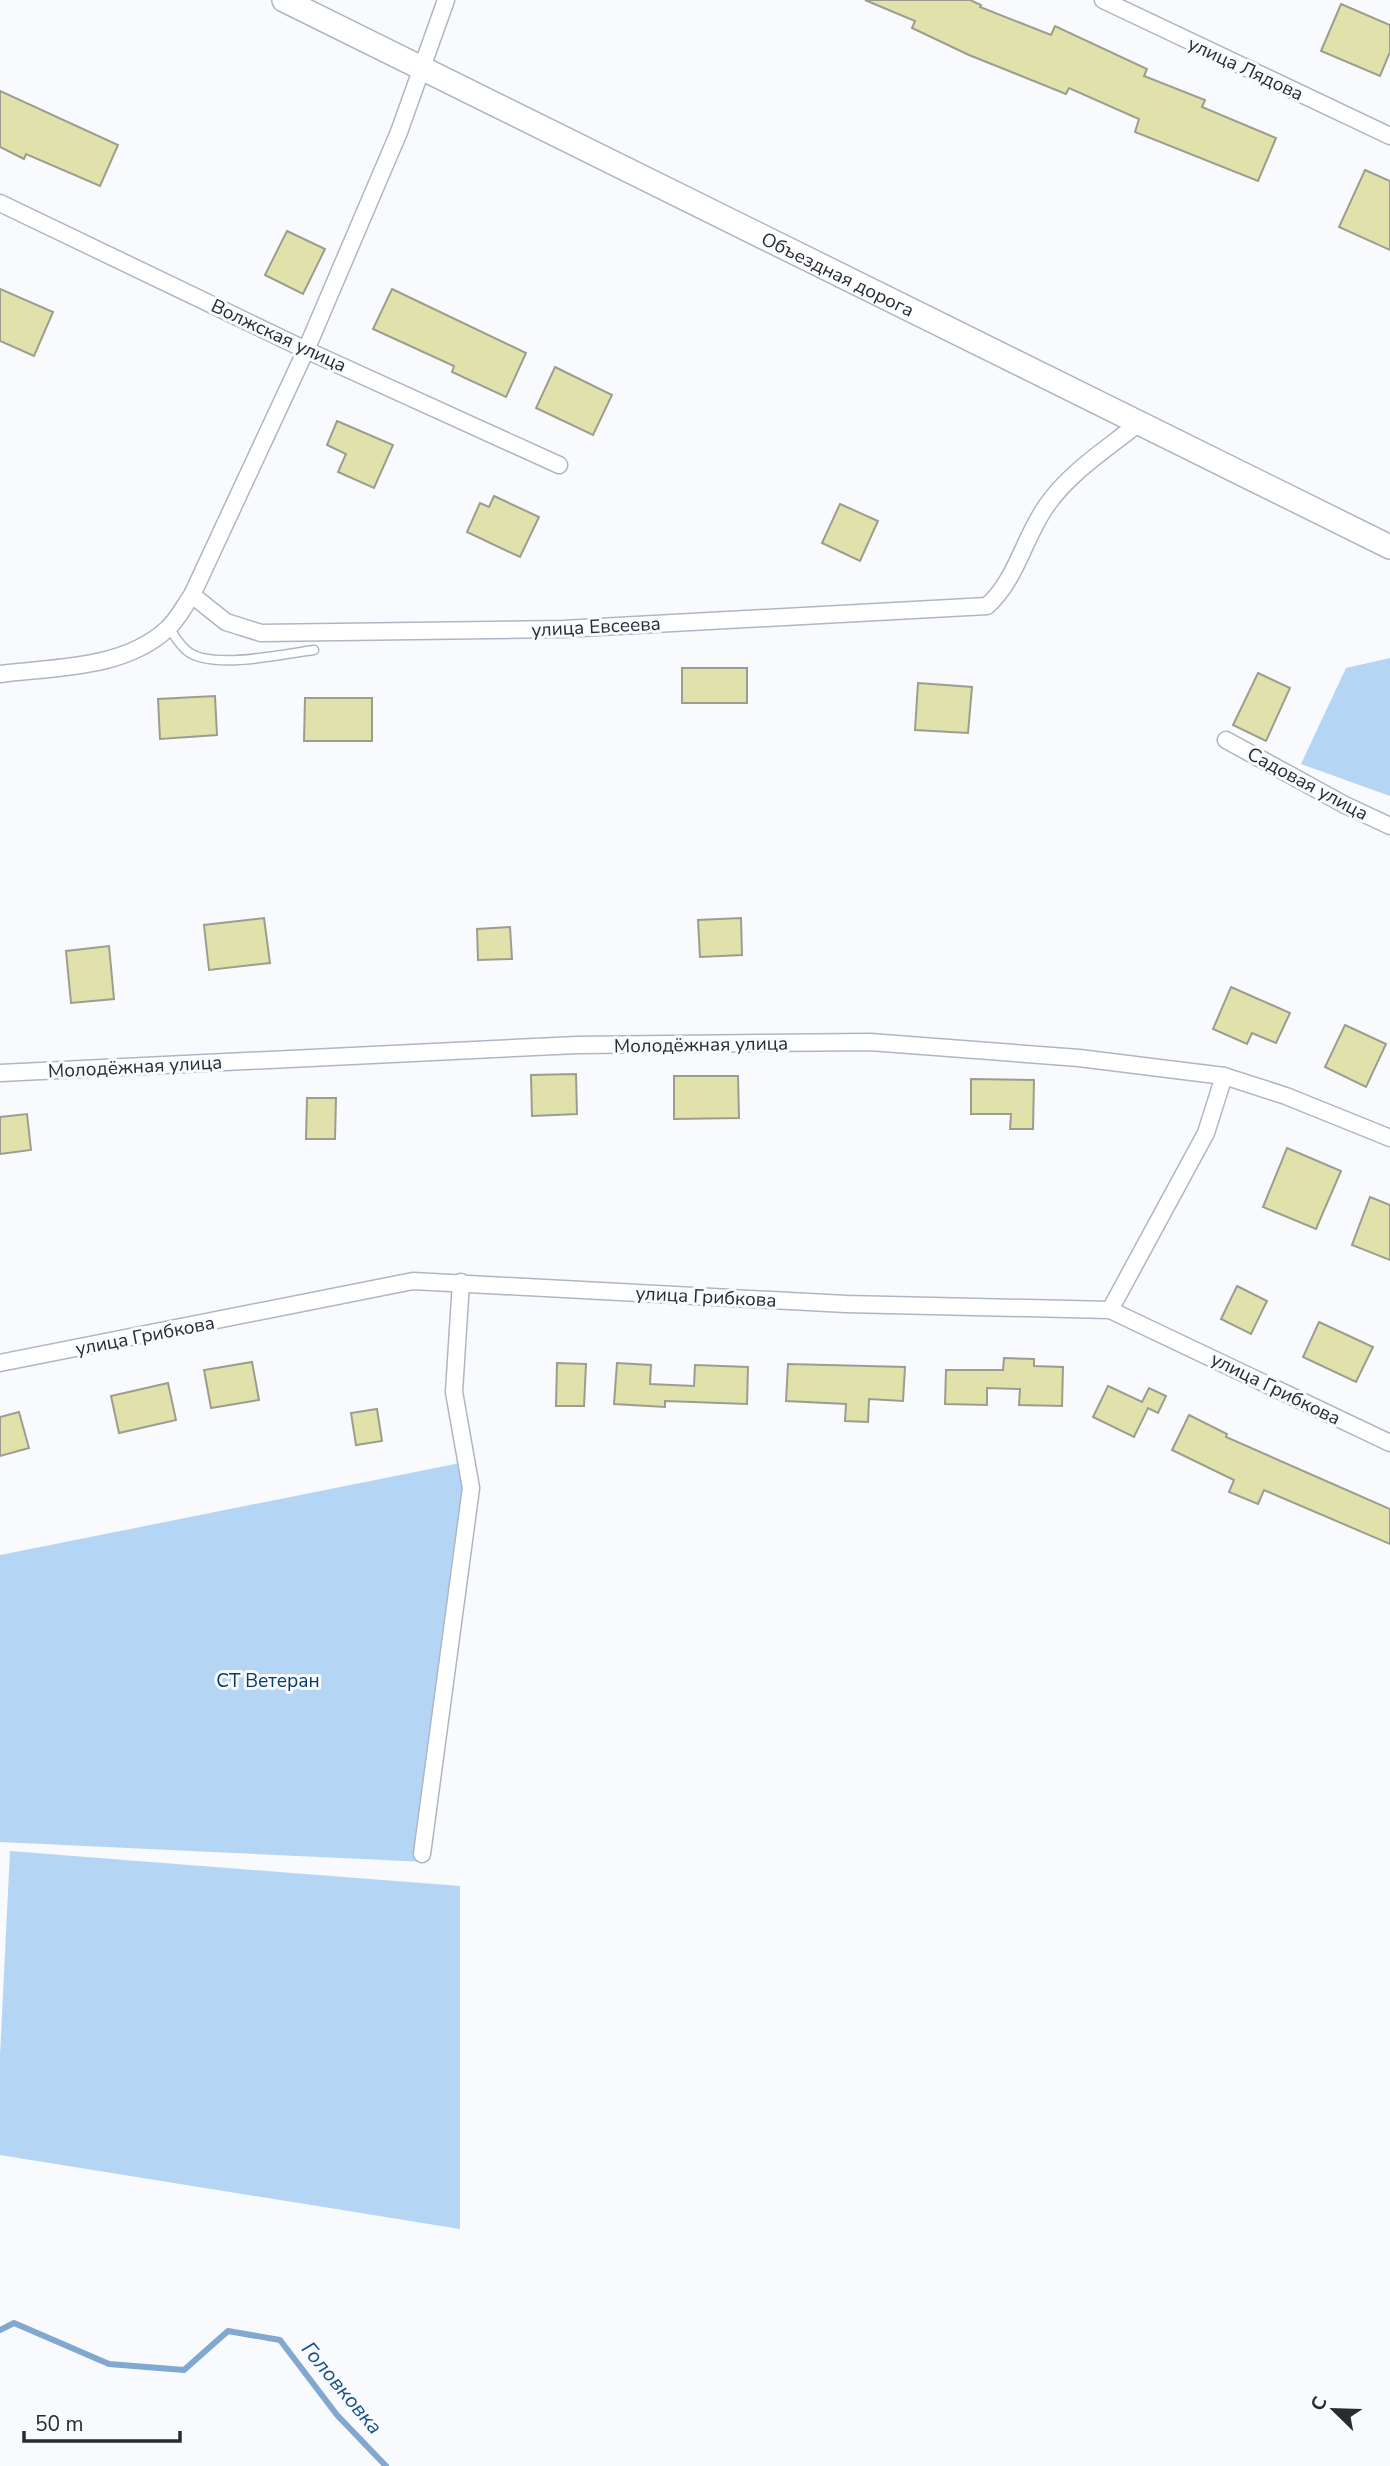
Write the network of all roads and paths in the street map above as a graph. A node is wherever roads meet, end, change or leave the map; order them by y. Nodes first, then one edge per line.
1 (284, 0) edge
2 (446, 0) edge
3 (1103, 0) edge
4 (422, 67) junction
5 (1390, 136) edge
6 (0, 203) edge
7 (306, 350) junction
8 (1139, 423) junction
9 (559, 465) dead end
10 (1390, 547) edge
11 (192, 595) junction
12 (169, 628) junction
13 (314, 650) dead end
14 (0, 674) edge
15 (1226, 740) dead end
16 (1390, 826) edge
17 (0, 1073) edge
18 (1224, 1076) junction
19 (1390, 1138) edge
20 (461, 1282) junction
21 (1110, 1310) junction
22 (0, 1363) edge
23 (1390, 1443) edge
24 (422, 1854) dead end

1 - 4 main road, Объездная дорога
2 - 4 street
3 - 5 street, улица Лядова
4 - 7 street
4 - 8 main road, Объездная дорога
6 - 7 street, Волжская улица
7 - 9 street, Волжская улица
7 - 11 street
8 - 10 main road, Объездная дорога
8 - 11 street, улица Евсеева
11 - 12 street
12 - 13 lane
12 - 14 street
15 - 16 street, Садовая улица
17 - 18 street, Молодёжная улица
18 - 19 street, Молодёжная улица
18 - 21 street
20 - 21 street, улица Грибкова
20 - 22 street, улица Грибкова
20 - 24 street
21 - 23 street, улица Грибкова

